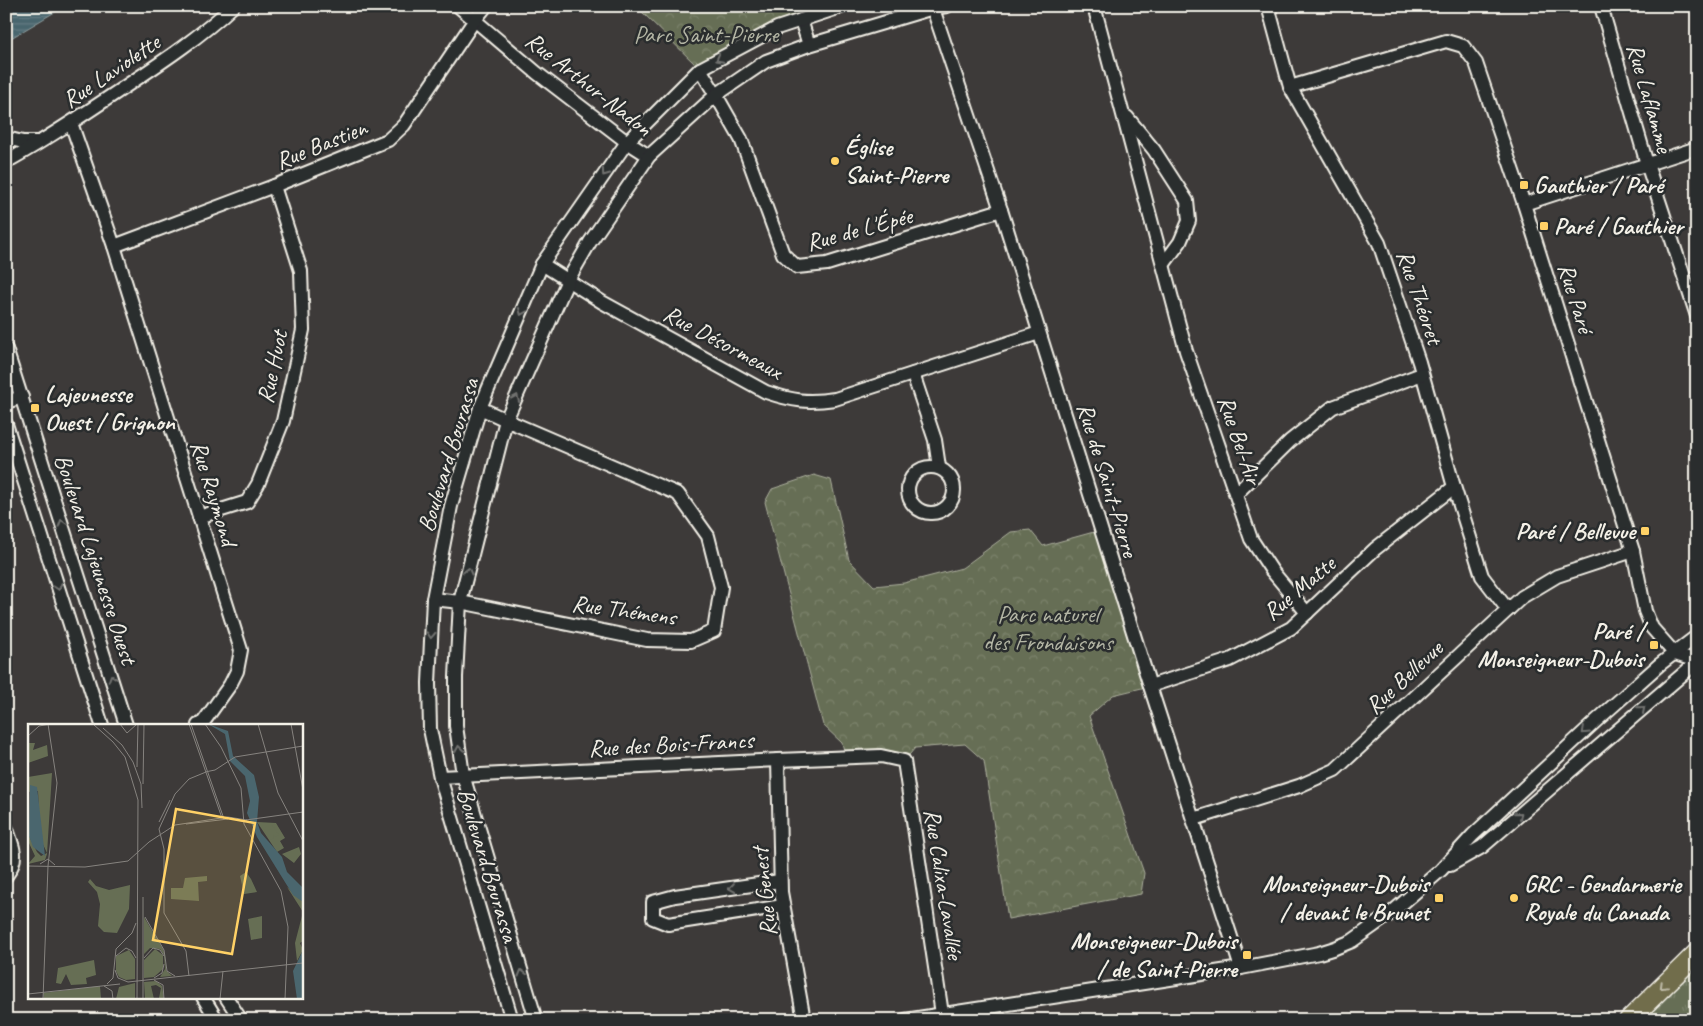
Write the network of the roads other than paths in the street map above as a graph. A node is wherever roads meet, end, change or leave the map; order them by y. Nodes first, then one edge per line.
1 (233, 6) edge
2 (458, 6) edge
3 (486, 6) edge
4 (844, 6) edge
5 (947, 6) edge
6 (1094, 6) edge
7 (1268, 6) edge
8 (1601, 6) edge
9 (932, 7) edge
10 (800, 20) junction
11 (474, 21) junction
12 (809, 45) junction
13 (700, 69) junction
14 (1290, 87) junction
15 (716, 95) junction
16 (1124, 113) junction
17 (71, 123) junction
18 (6, 138) edge
19 (42, 142) junction
20 (627, 142) junction
21 (1697, 148) edge
22 (649, 156) junction
23 (6, 162) edge
24 (1647, 164) junction
25 (274, 186) junction
26 (1524, 204) junction
27 (1001, 210) junction
28 (114, 246) junction
29 (542, 264) junction
30 (1163, 265) junction
31 (568, 280) junction
32 (1697, 316) edge
33 (1039, 333) junction
34 (6, 349) edge
35 (913, 374) junction
36 (1422, 374) junction
37 (22, 397) junction
38 (6, 402) edge
39 (480, 408) junction
40 (506, 420) junction
41 (30, 423) junction
42 (7, 428) edge
43 (939, 467) dead end
44 (1454, 487) junction
45 (1236, 494) junction
46 (199, 517) junction
47 (1633, 551) junction
48 (433, 599) junction
49 (460, 602) junction
50 (1508, 610) junction
51 (1307, 613) junction
52 (1697, 636) edge
53 (1674, 654) junction
54 (1697, 661) edge
55 (1150, 686) junction
56 (102, 724) edge
57 (126, 724) edge
58 (201, 724) edge
59 (778, 760) junction
60 (904, 761) joint
61 (464, 775) junction
62 (440, 777) junction
63 (1194, 819) junction
64 (6, 827) edge
65 (1441, 870) junction
66 (6, 876) edge
67 (780, 881) junction
68 (784, 906) junction
69 (1697, 953) edge
70 (1241, 968) junction
71 (204, 998) edge
72 (227, 998) edge
73 (942, 1014) junction
74 (217, 1020) edge
75 (242, 1020) edge
76 (512, 1020) edge
77 (536, 1020) edge
78 (804, 1020) edge
79 (905, 1020) edge
80 (1629, 1020) edge

1 - 17 street, Rue Laviolette
2 - 11 street, Rue Arthur-Nadon
3 - 11 street, Rue Bastien
4 - 10 street, Boulevard Bourassa
5 - 9 street, Boulevard Bourassa
6 - 16 street, Rue Bel-Air
7 - 14 street, Rue Théoret
8 - 24 street, Rue Laflamme
9 - 12 street, Boulevard Bourassa
9 - 27 street, Rue de Saint-Pierre
10 - 12 street
10 -> 13 street, Boulevard Bourassa
11 - 20 street, Rue Arthur-Nadon
11 - 25 street, Rue Bastien
12 - 15 street, Boulevard Bourassa
13 - 15 street, Rue de L'Épée
13 - 20 street, Boulevard Bourassa
14 - 26 street, Rue Paré
14 - 36 street, Rue Théoret
15 - 22 street, Boulevard Bourassa
15 - 27 street, Rue de L'Épée
16 - 30 street, Rue Bel-Air
16 - 30 street, Rue Bel-Air
17 - 19 street, Rue Laviolette
17 - 28 street, Rue Raymond
18 - 19 street
19 - 23 street, Rue Laviolette
20 - 22 street, Rue Arthur-Nadon
20 -> 29 street, Boulevard Bourassa
21 - 24 street
22 - 31 street, Boulevard Bourassa
24 - 26 street
24 - 32 street, Rue Laflamme
25 - 28 street, Rue Bastien
25 - 46 street, Rue Huot
26 - 47 street, Rue Paré
27 - 33 street, Rue de Saint-Pierre
28 - 46 street, Rue Raymond
29 - 31 street, Rue Désormeaux
29 -> 39 street, Boulevard Bourassa
30 - 45 street, Rue Bel-Air
31 - 35 street, Rue Désormeaux
40 -> 31 street, Boulevard Bourassa
33 - 35 street, Rue Désormeaux
33 - 55 street, Rue de Saint-Pierre
34 - 37 street, Boulevard Lajeunesse Ouest
35 - 43 street
36 - 44 street, Rue Théoret
36 - 45 street
37 - 38 street
37 - 41 street, Boulevard Lajeunesse Ouest
39 - 40 street, Rue Thémens
39 - 48 street, Boulevard Bourassa
49 -> 40 street, Boulevard Bourassa
40 - 49 street, Rue Thémens
41 - 42 street
57 -> 41 street, Boulevard Lajeunesse Ouest
42 -> 56 street, Boulevard Lajeunesse Ouest
44 - 50 street, Rue Théoret
44 - 51 street, Rue Matte
45 - 51 street, Rue Bel-Air
46 - 58 street, Rue Raymond
47 - 50 street, Rue Bellevue
47 - 53 street, Rue Paré
48 - 49 street, Rue Thémens
48 -> 62 street, Boulevard Bourassa
61 -> 49 street, Boulevard Bourassa
50 - 63 street, Rue Bellevue
51 - 55 street, Rue Matte
52 - 53 street
53 - 54 street
53 -> 65 street
65 -> 54 street
55 - 63 street, Rue de Saint-Pierre
59 - 60 street, Rue des Bois-Francs
59 - 61 street, Rue des Bois-Francs
59 - 67 street, Rue Genest
60 - 73 street, Rue Calixa-Lavallée
61 - 62 street, Rue des Bois-Francs
77 -> 61 street, Boulevard Bourassa
62 - 76 street, Boulevard Bourassa
63 - 70 street, Rue de Saint-Pierre
64 - 66 street
65 - 70 street
67 - 68 street, Rue Genest
67 -> 68 street
68 - 78 street, Rue Genest
69 -> 80 highway
70 - 73 street
71 - 74 street
72 - 75 street
73 - 79 street

